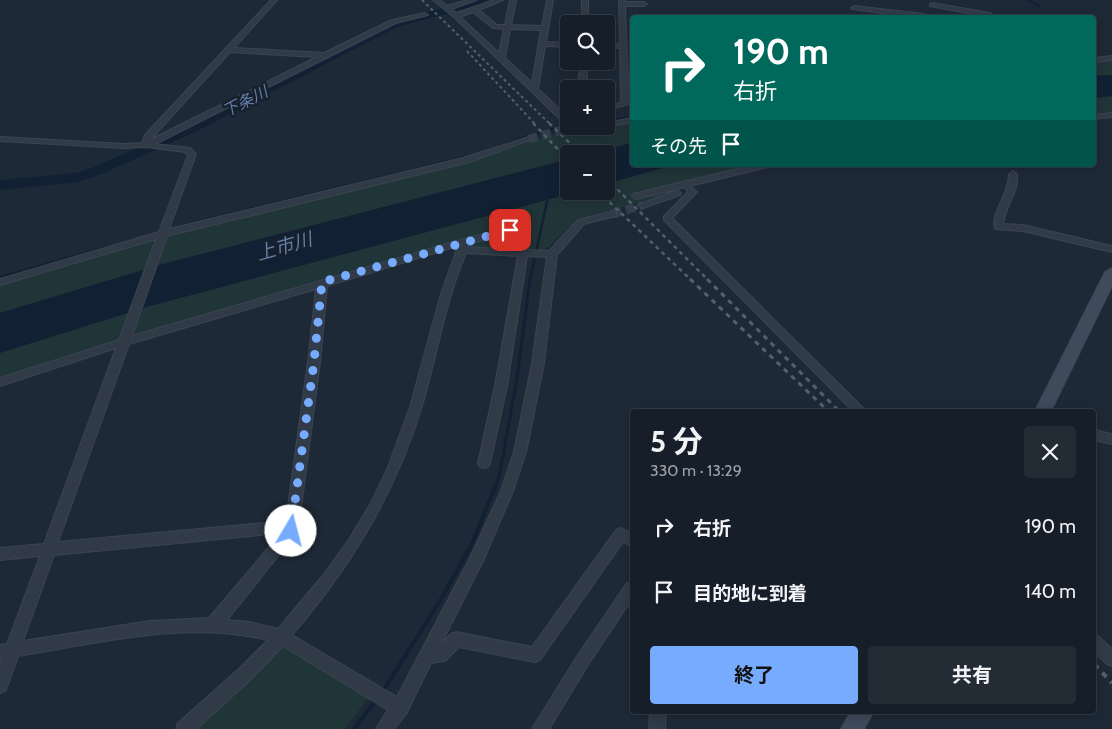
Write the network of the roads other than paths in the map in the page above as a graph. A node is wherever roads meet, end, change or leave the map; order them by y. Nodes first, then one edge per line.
1 (274, 0) edge
2 (436, 0) edge
3 (474, 0) edge
4 (500, 0) edge
5 (513, 0) edge
6 (550, 0) edge
7 (585, 0) edge
8 (940, 0) edge
9 (465, 1) edge
10 (622, 2) edge
11 (930, 3) edge
12 (644, 4) dead end
13 (854, 8) dead end
14 (447, 9) junction
15 (476, 11) junction
16 (425, 14) dead end
17 (990, 14) dead end
18 (585, 15) edge
19 (908, 15) edge
20 (925, 15) edge
21 (455, 16) junction
22 (508, 28) junction
23 (545, 28) junction
24 (543, 44) junction
25 (560, 44) edge
26 (615, 46) edge
27 (622, 46) junction
28 (229, 50) junction
29 (325, 55) junction
30 (1112, 58) edge
31 (501, 60) junction
32 (1096, 60) edge
33 (534, 90) junction
34 (615, 106) edge
35 (560, 114) edge
36 (1112, 115) edge
37 (1096, 117) edge
38 (630, 120) edge
39 (615, 123) edge
40 (0, 139) edge
41 (529, 139) tunnel mouth
42 (146, 145) junction
43 (757, 167) edge
44 (1013, 174) dead end
45 (703, 180) junction
46 (689, 188) junction
47 (636, 196) tunnel mouth
48 (643, 206) tunnel mouth
49 (613, 214) tunnel mouth
50 (164, 234) junction
51 (463, 246) junction
52 (1112, 250) edge
53 (523, 253) junction
54 (552, 254) junction
55 (1112, 272) edge
56 (0, 282) edge
57 (322, 282) junction
58 (125, 340) junction
59 (0, 382) edge
60 (858, 409) edge
61 (1044, 409) edge
62 (1096, 435) edge
63 (1112, 439) edge
64 (484, 464) dead end
65 (292, 526) junction
66 (630, 539) edge
67 (49, 550) junction
68 (0, 554) edge
69 (630, 591) edge
70 (213, 625) junction
71 (282, 637) junction
72 (1096, 644) edge
73 (7, 651) edge
74 (427, 656) junction
75 (1112, 659) edge
76 (0, 685) edge
77 (400, 708) junction
78 (658, 714) edge
79 (861, 714) edge
80 (184, 729) edge
81 (384, 729) edge
82 (540, 729) edge
83 (657, 729) edge
84 (852, 729) edge

1 - 28 street
2 - 14 street
3 - 9 street
4 - 15 street
5 - 22 street
6 - 23 street
7 - 18 street
8 - 11 street
9 - 14 street
10 - 12 street
10 - 27 street
11 - 17 street
11 - 20 street
13 - 19 street
14 - 21 street
15 - 21 street
15 - 22 street
16 - 29 street
21 - 31 street
22 - 23 street
22 - 31 street
23 - 24 street
24 - 25 street
24 - 33 street
26 - 27 street
27 - 34 street
28 - 29 street
28 - 42 street
29 - 42 street
30 - 32 street
31 - 33 street
33 - 35 street
36 - 37 street
38 - 39 street
40 - 42 street
41 - 50 street
42 - 50 street
43 - 45 street
44 - 52 street
45 - 46 street
45 - 47 street
46 - 48 street
46 - 60 street
49 - 54 street
50 - 56 street
50 - 58 street
51 - 53 street
51 - 53 street
51 - 57 street
51 - 71 street
53 - 54 street
53 - 64 street
54 - 74 street
55 - 61 street
57 - 58 street
57 - 65 street
58 - 59 street
58 - 67 street
62 - 63 street
65 - 67 street
65 - 70 street
66 - 74 street
67 - 68 street
67 - 73 street
69 - 82 street
70 - 71 street
70 - 73 street
71 - 77 street
71 - 80 street
72 - 75 street
73 - 76 street
74 - 77 street
77 - 81 street
78 - 83 street
79 - 84 street

